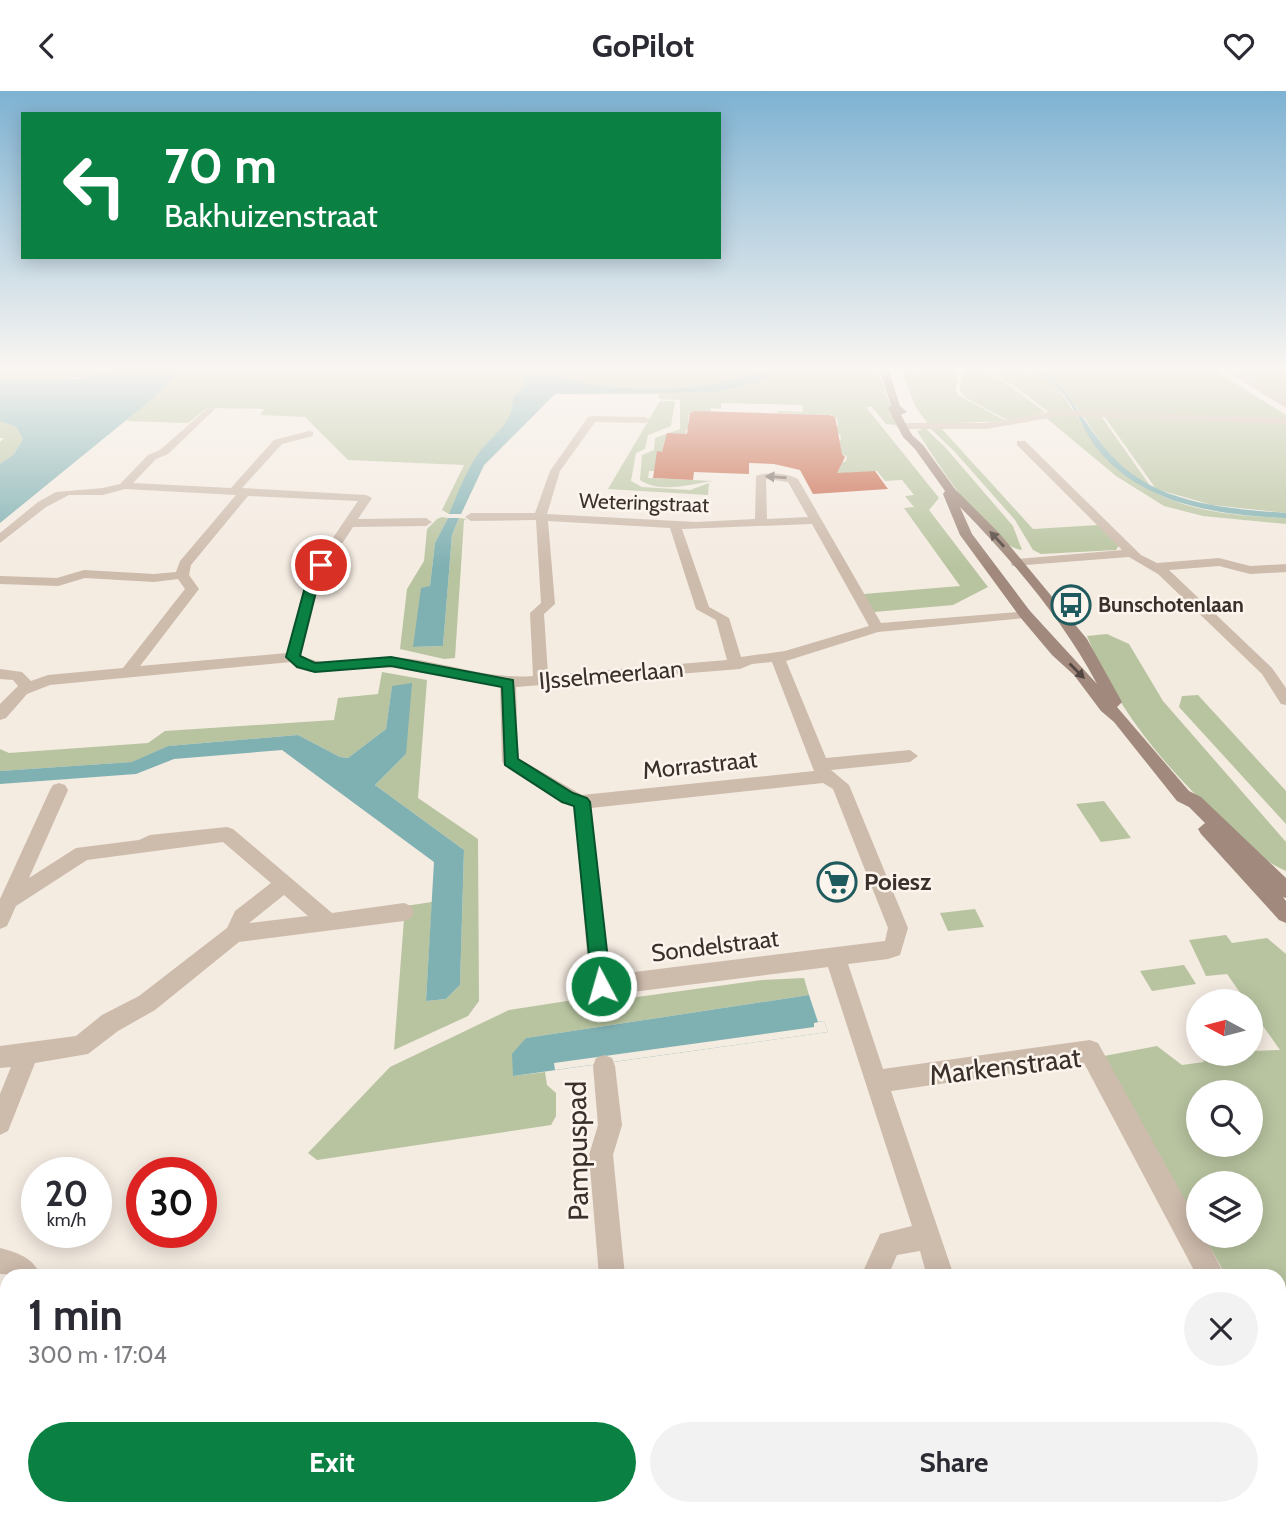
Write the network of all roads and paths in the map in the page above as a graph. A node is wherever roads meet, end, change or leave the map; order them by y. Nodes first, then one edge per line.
1 (183, 434) edge
2 (307, 434) edge
3 (581, 434) edge
4 (910, 434) edge
5 (1021, 443) dead end
6 (124, 486) junction
7 (951, 491) junction
8 (239, 492) junction
9 (471, 517) dead end
10 (539, 519) junction
11 (816, 520) junction
12 (429, 522) dead end
13 (349, 523) junction
14 (761, 524) junction
15 (675, 526) junction
16 (0, 539) edge
17 (1131, 553) junction
18 (1017, 562) junction
19 (988, 565) junction
20 (1157, 567) junction
21 (1284, 570) edge
22 (182, 575) junction
23 (0, 580) edge
24 (1057, 611) junction
25 (1025, 614) junction
26 (877, 628) junction
27 (293, 657) junction
28 (778, 658) junction
29 (736, 664) junction
30 (127, 673) junction
31 (0, 674) edge
32 (541, 682) junction
33 (508, 683) junction
34 (1281, 685) edge
35 (28, 687) junction
36 (1286, 700) edge
37 (0, 714) edge
38 (1120, 718) junction
39 (910, 756) dead end
40 (822, 770) junction
41 (59, 790) dead end
42 (1183, 796) junction
43 (582, 802) junction
44 (285, 883) junction
45 (1286, 890) edge
46 (10, 900) junction
47 (404, 912) dead end
48 (1286, 914) edge
49 (0, 920) edge
50 (329, 922) junction
51 (234, 934) junction
52 (835, 957) junction
53 (28, 1053) junction
54 (0, 1057) edge
55 (604, 1066) dead end
56 (877, 1081) junction
57 (0, 1123) edge
58 (928, 1237) junction
59 (0, 1261) edge
60 (21, 1269) edge
61 (611, 1269) edge
62 (877, 1269) edge
63 (939, 1269) edge
64 (1208, 1269) edge

1 - 6 street
2 - 8 street
3 - 10 street
4 - 7 main road
5 - 17 street
6 - 8 street
6 - 16 street
18 -> 7 main road
7 - 19 main road
8 - 13 street
8 - 22 street
9 - 10 street, Weteringstraat
10 - 15 street, Weteringstraat
10 - 32 street
11 - 14 street, Weteringstraat
11 -> 14 street
11 - 26 street
12 - 13 street
13 - 27 street
14 - 15 street, Weteringstraat
15 - 29 street
17 - 18 street
17 - 20 street
18 - 19 main road
18 - 24 main road
19 - 25 main road
20 - 21 street
20 - 34 street
22 - 23 street
22 - 30 street
24 - 25 main road
24 - 38 main road
25 - 26 street, IJsselmeerlaan
25 -> 38 main road
26 - 28 street, IJsselmeerlaan
27 - 30 street, IJsselmeerlaan
27 - 33 street, IJsselmeerlaan
28 - 29 street, IJsselmeerlaan
28 - 40 street, Sondelstraat
29 - 32 street, IJsselmeerlaan
30 - 35 street, IJsselmeerlaan
31 - 35 street
32 - 33 street, IJsselmeerlaan
33 - 43 street
34 - 36 street
35 - 37 street, IJsselmeerlaan
38 - 42 main road
39 - 40 street
40 - 43 street, Morrastraat
40 - 52 street, Sondelstraat
41 - 46 street
42 - 45 main road
42 - 48 main road
43 - 52 street, Sondelstraat
44 - 46 street
44 - 50 street
44 - 51 street
46 - 49 street
47 - 50 street
50 - 51 street
51 - 53 street
52 - 56 street
53 - 54 street
53 - 57 street
55 - 61 street, Pampuspad
56 - 58 street
56 - 64 street, Markenstraat
58 - 62 street
58 - 63 street
59 - 60 street

